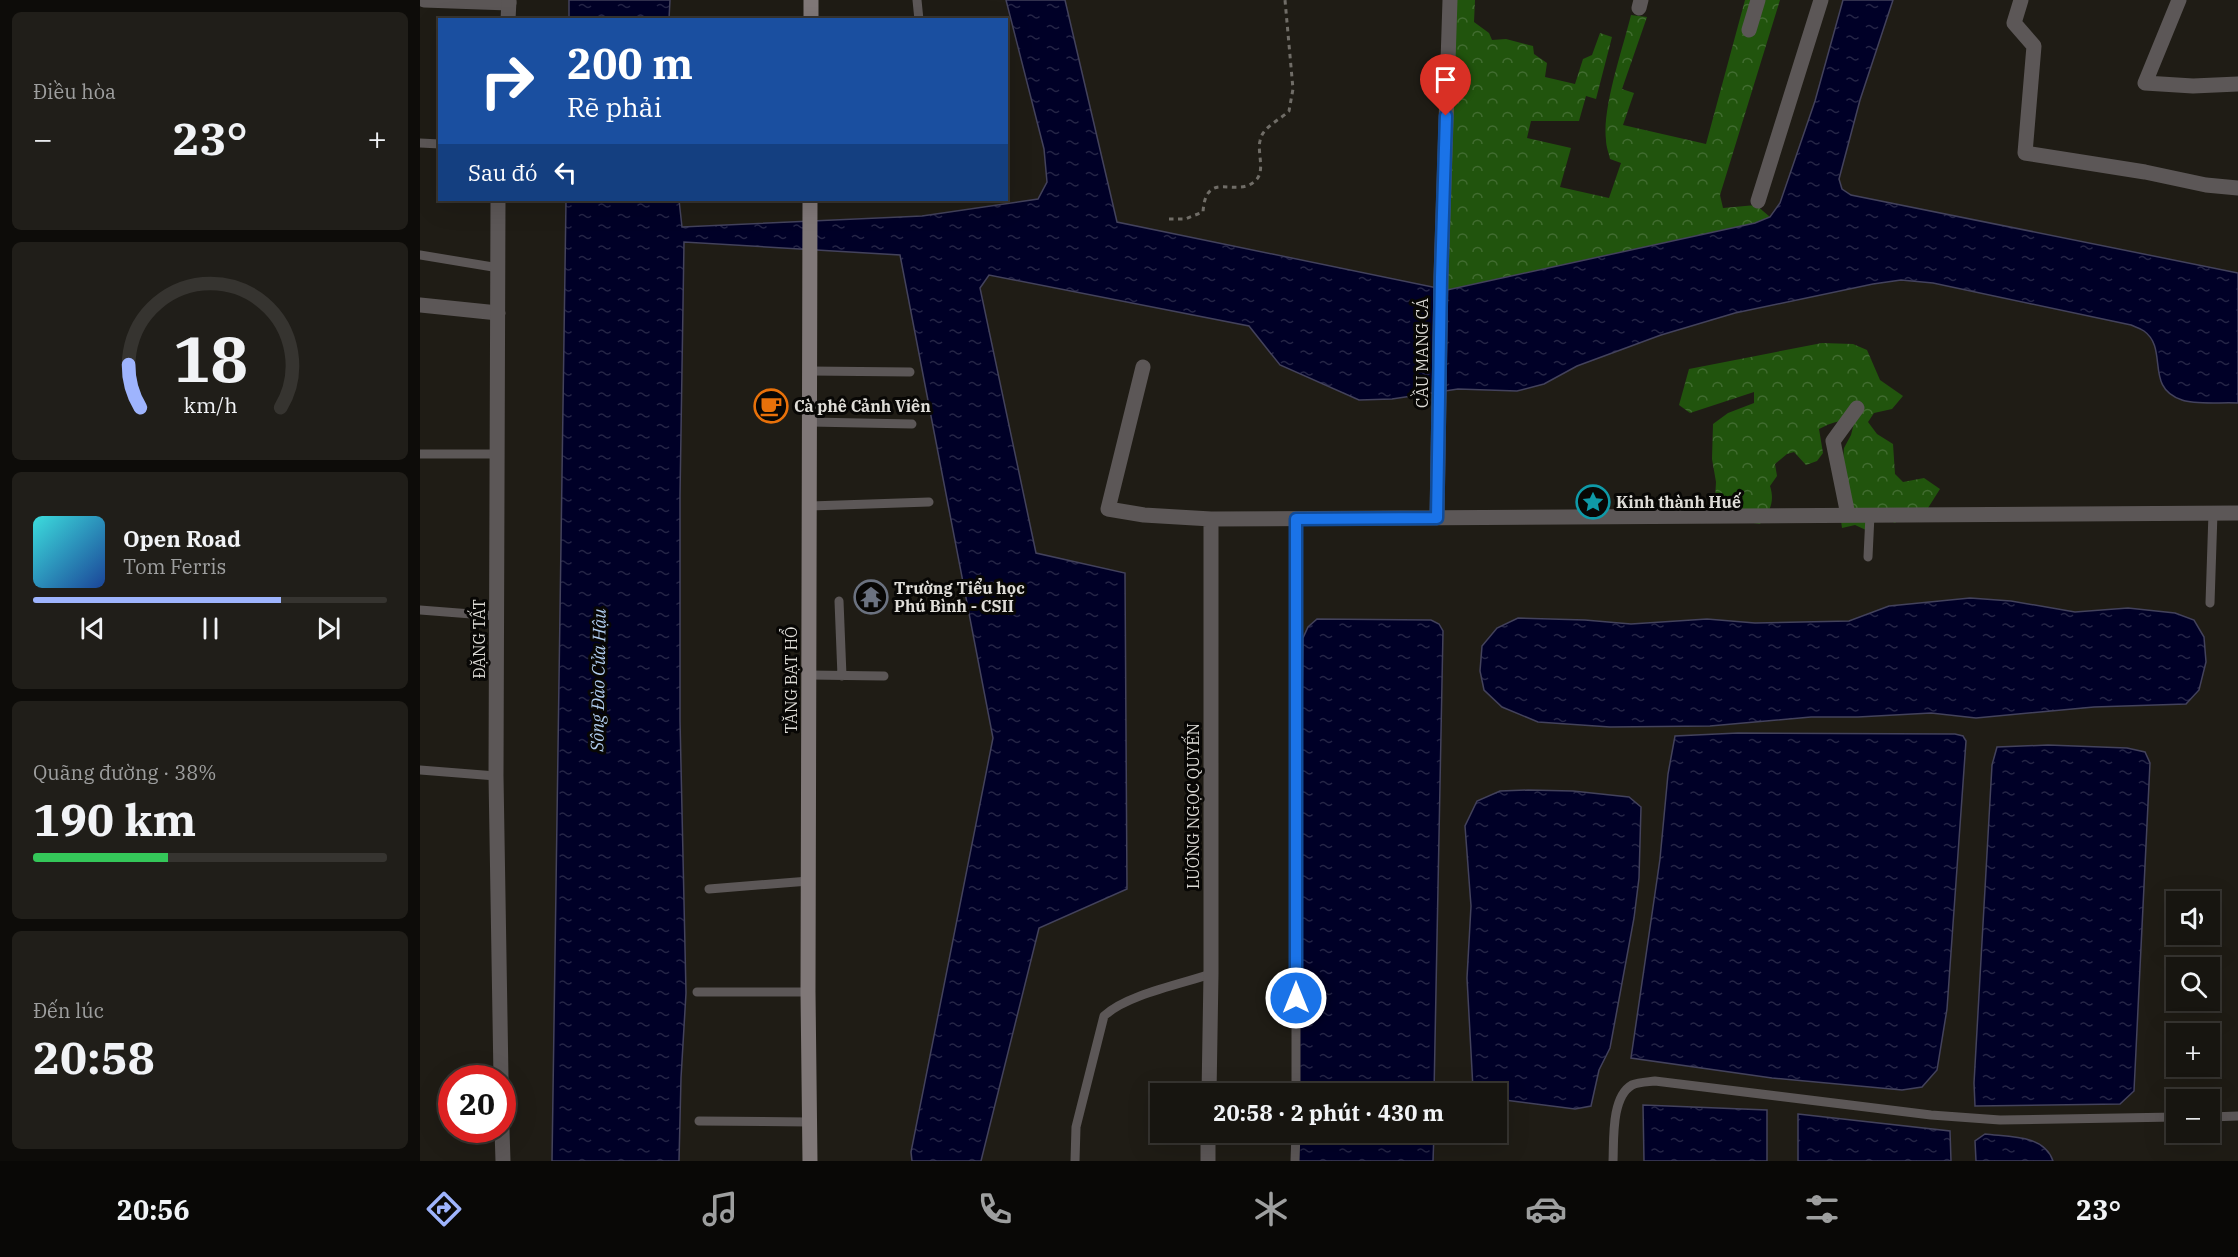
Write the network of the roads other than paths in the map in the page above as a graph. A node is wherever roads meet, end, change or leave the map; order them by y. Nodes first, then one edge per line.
1 (424, 0) edge
2 (811, 0) edge
3 (917, 0) edge
4 (1450, 0) edge
5 (1758, 0) edge
6 (1821, 0) edge
7 (2020, 0) edge
8 (2179, 0) edge
9 (509, 2) edge
10 (508, 18) edge
11 (811, 18) edge
12 (919, 18) edge
13 (1749, 30) dead end
14 (2238, 84) edge
15 (420, 143) edge
16 (438, 144) edge
17 (2238, 188) edge
18 (498, 201) edge
19 (810, 201) edge
20 (1758, 201) dead end
21 (420, 255) edge
22 (499, 268) junction
23 (420, 305) edge
24 (498, 313) junction
25 (1143, 367) dead end
26 (810, 371) junction
27 (910, 372) dead end
28 (1857, 408) dead end
29 (810, 422) junction
30 (912, 424) dead end
31 (420, 454) edge
32 (497, 454) junction
33 (929, 502) dead end
34 (810, 506) junction
35 (2213, 513) junction
36 (2238, 513) edge
37 (1848, 515) junction
38 (1870, 515) junction
39 (1437, 518) junction
40 (1211, 519) junction
41 (1296, 519) junction
42 (1868, 557) dead end
43 (839, 601) dead end
44 (2210, 603) dead end
45 (420, 610) edge
46 (497, 616) junction
47 (809, 675) junction
48 (842, 676) junction
49 (884, 676) dead end
50 (420, 770) edge
51 (496, 776) junction
52 (809, 881) junction
53 (709, 889) dead end
54 (1211, 974) junction
55 (696, 992) dead end
56 (808, 992) junction
57 (501, 1065) edge
58 (1209, 1083) edge
59 (1296, 1083) edge
60 (2238, 1116) edge
61 (2220, 1117) edge
62 (2166, 1118) edge
63 (699, 1121) dead end
64 (809, 1122) junction
65 (502, 1143) edge
66 (1208, 1143) edge
67 (1296, 1143) edge
68 (503, 1161) edge
69 (810, 1161) edge
70 (1075, 1161) edge
71 (1208, 1161) edge
72 (1295, 1161) edge
73 (1613, 1161) edge

1 - 9 street
2 - 11 main road
3 - 12 lane
4 - 39 street, CẦU MANG CÁ
5 - 13 street
6 - 20 street
7 - 17 street
8 - 14 street
9 - 10 street
15 - 16 lane
18 - 22 street, ĐẶNG TẤT
19 - 26 main road, TĂNG BẠT HỔ
21 - 22 lane
22 - 24 street, ĐẶNG TẤT
23 - 24 street
24 - 32 street, ĐẶNG TẤT
25 - 40 street
26 - 27 lane
26 - 29 main road, TĂNG BẠT HỔ
28 - 37 street
29 - 30 lane
29 - 34 main road, TĂNG BẠT HỔ
31 - 32 lane
32 - 46 street, ĐẶNG TẤT
33 - 34 lane
34 - 47 main road, TĂNG BẠT HỔ
35 - 36 street
35 - 38 street
35 - 44 lane
37 - 38 street
37 - 39 street
38 - 42 lane
39 - 41 street
40 - 41 street
40 - 54 street, LƯƠNG NGỌC QUYẾN
41 - 59 lane
43 - 48 lane
45 - 46 lane
46 - 51 street, ĐẶNG TẤT
47 - 48 lane
47 - 52 main road, TĂNG BẠT HỔ
48 - 49 lane
50 - 51 lane
51 - 57 street, ĐẶNG TẤT
52 - 53 lane
52 - 56 main road, TĂNG BẠT HỔ
54 - 58 street, LƯƠNG NGỌC QUYẾN
54 - 70 lane
55 - 56 lane
56 - 64 main road, TĂNG BẠT HỔ
60 - 61 lane
62 - 73 lane
63 - 64 lane
64 - 69 main road, TĂNG BẠT HỔ
65 - 68 street
66 - 71 street
67 - 72 lane

